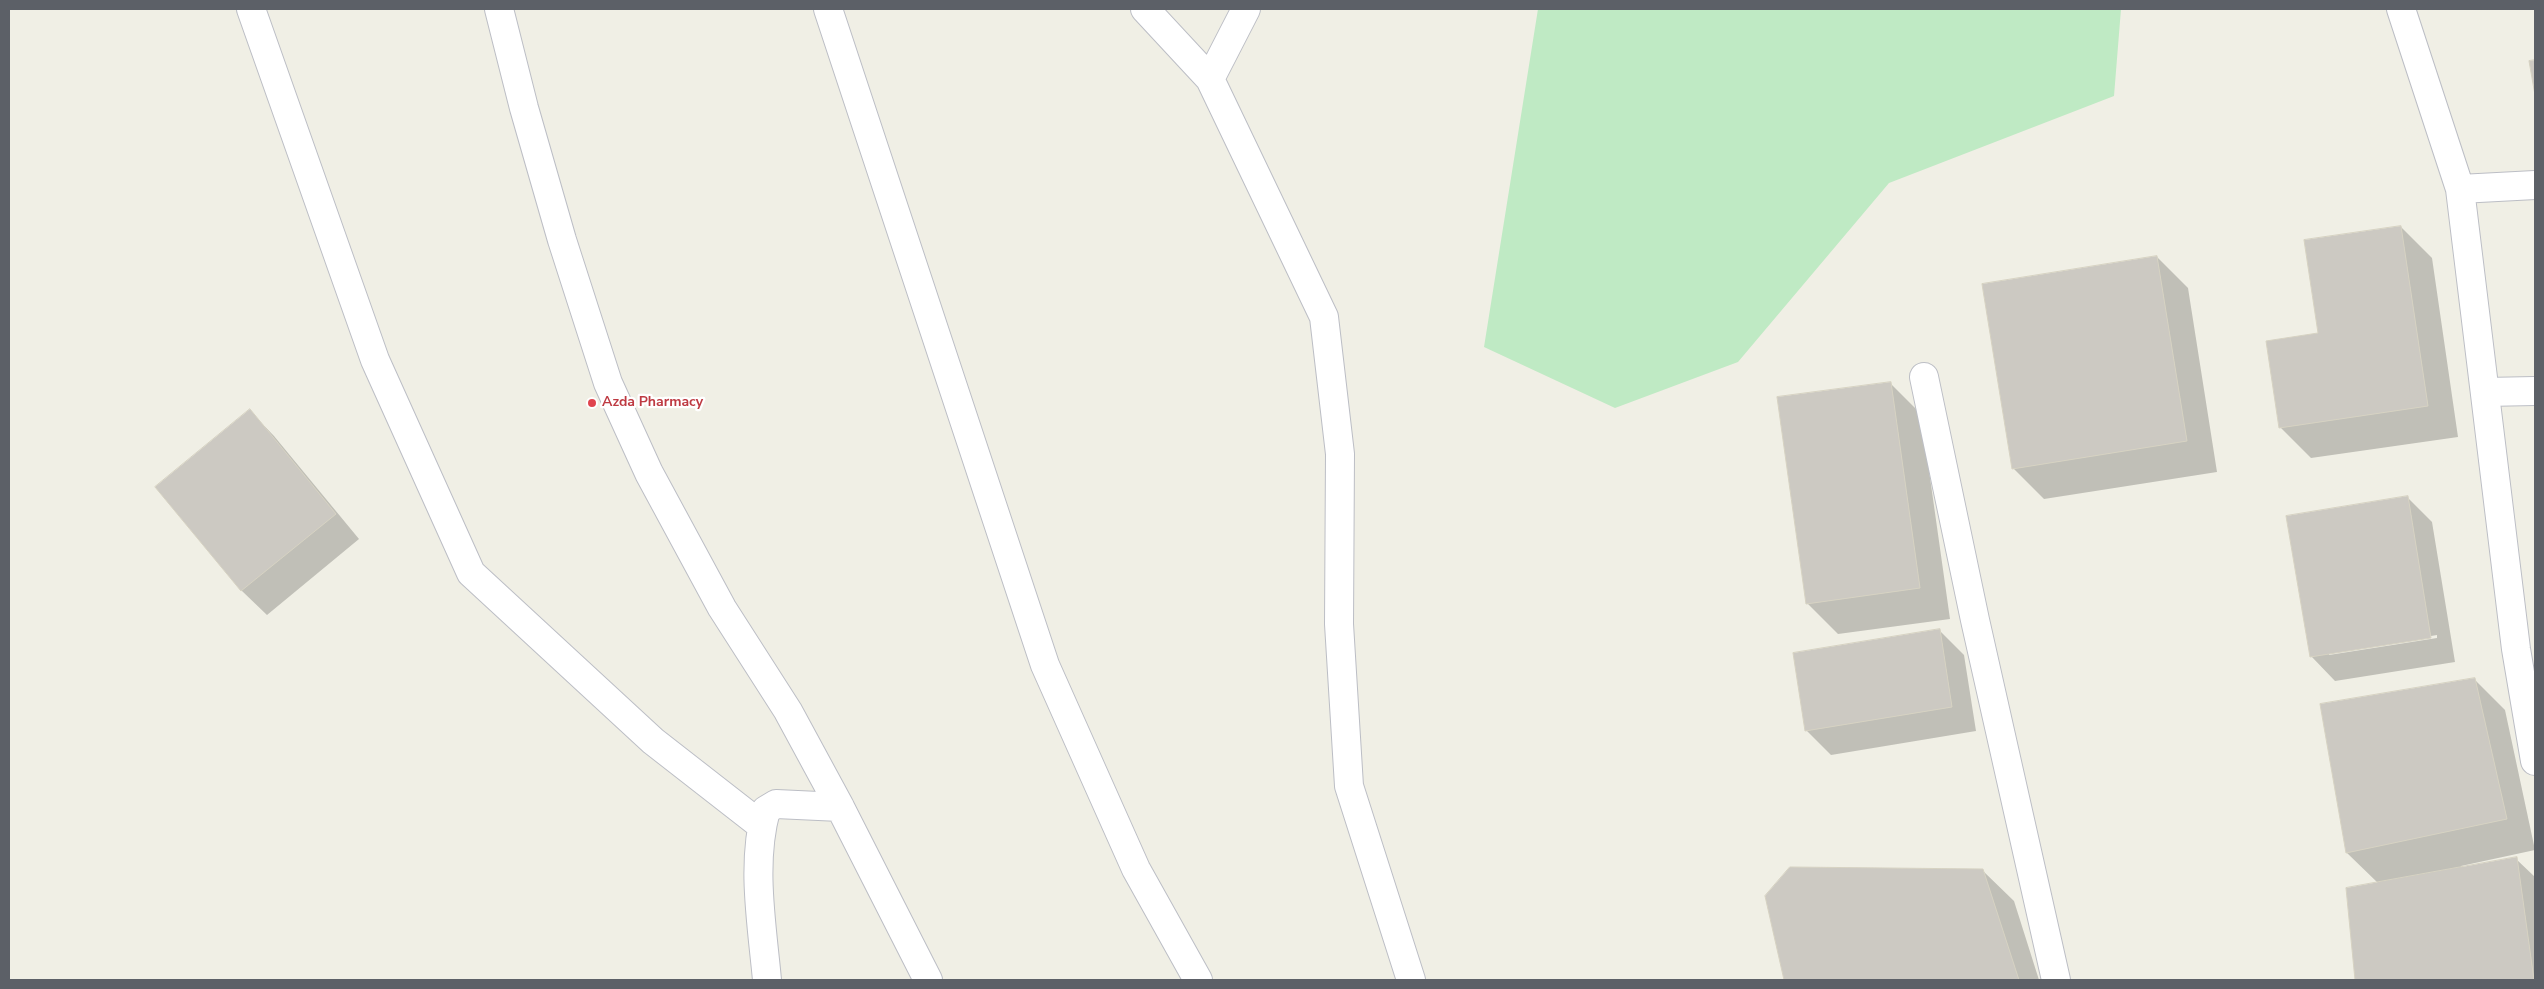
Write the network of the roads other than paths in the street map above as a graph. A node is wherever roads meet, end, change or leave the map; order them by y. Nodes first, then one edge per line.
1 (251, 9) edge
2 (499, 9) edge
3 (828, 9) edge
4 (1145, 9) edge
5 (1246, 9) edge
6 (2401, 9) edge
7 (1210, 79) junction
8 (2535, 184) edge
9 (2460, 189) junction
10 (1924, 377) dead end
11 (2535, 391) edge
12 (2485, 392) junction
13 (2526, 648) edge
14 (2535, 761) edge
15 (840, 807) junction
16 (762, 826) junction
17 (767, 980) edge
18 (928, 980) edge
19 (1198, 980) edge
20 (1411, 980) edge
21 (2056, 980) edge

1 - 16 street
2 - 15 street
3 - 19 street
4 - 7 street
5 - 7 street
6 - 9 street
7 - 20 street
8 - 9 street
9 - 12 street
10 - 21 street
11 - 12 street
12 - 13 street
13 - 14 street
15 - 16 street
15 - 18 street
16 - 17 street

